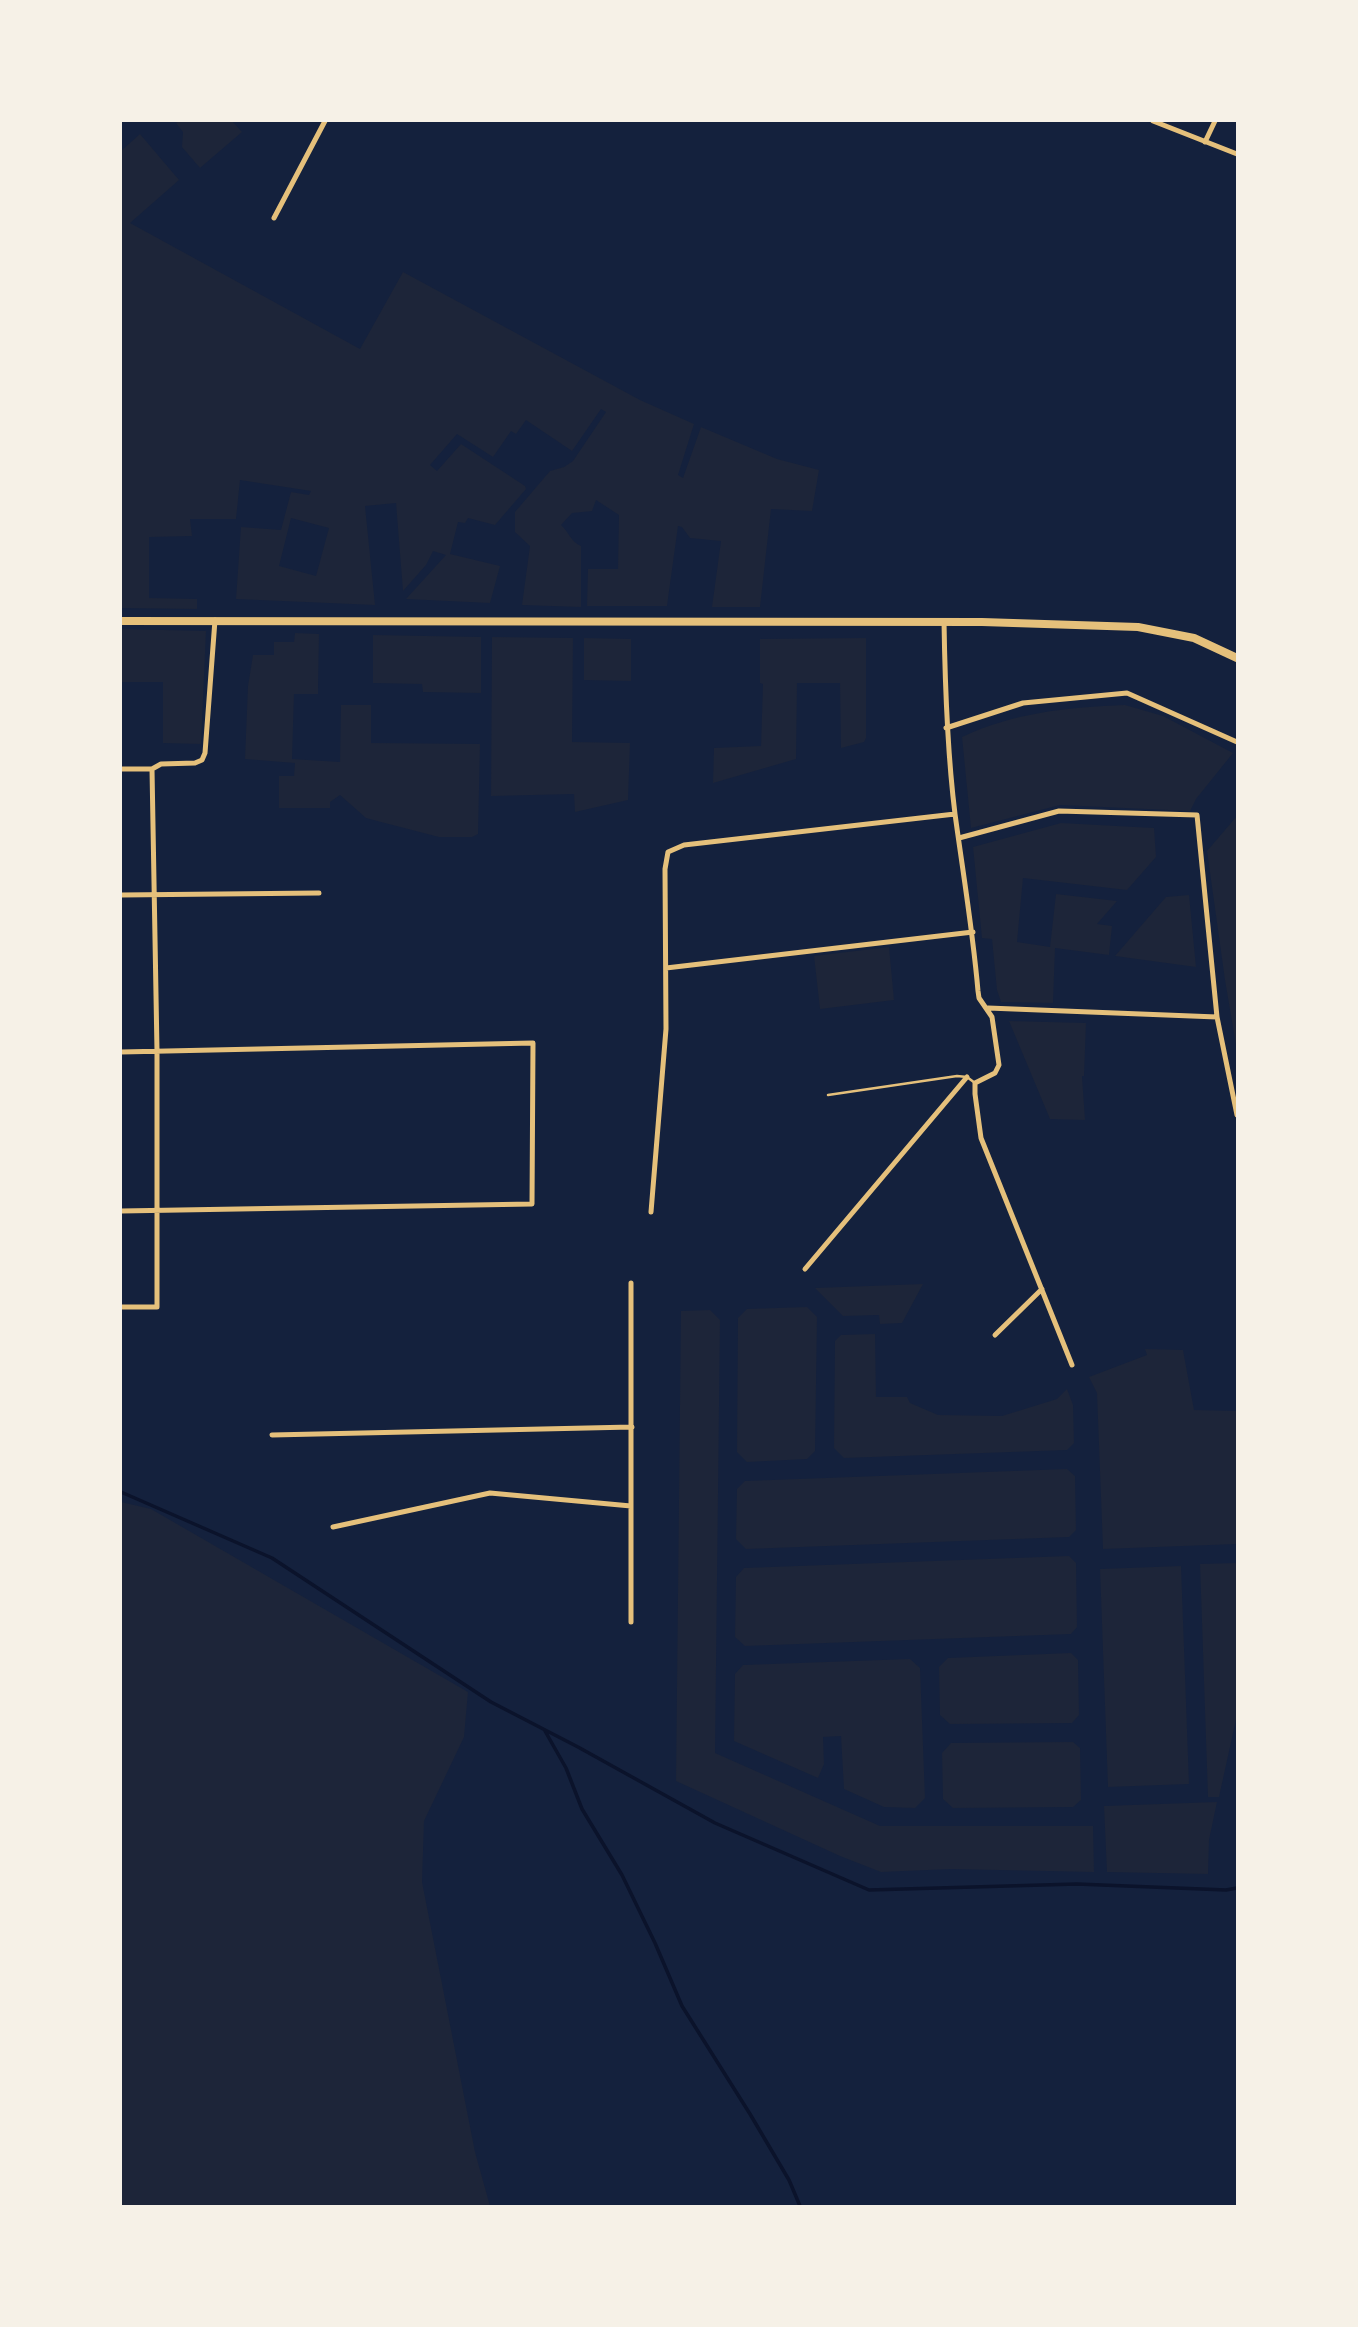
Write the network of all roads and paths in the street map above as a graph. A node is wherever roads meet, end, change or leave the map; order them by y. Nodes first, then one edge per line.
1 (325, 121) edge
2 (1153, 121) edge
3 (1215, 121) edge
4 (1205, 142) junction
5 (1237, 154) edge
6 (274, 218) dead end
7 (215, 620) junction
8 (121, 621) edge
9 (944, 621) junction
10 (1237, 659) edge
11 (947, 728) junction
12 (1237, 742) edge
13 (121, 769) edge
14 (152, 769) junction
15 (955, 814) junction
16 (959, 838) junction
17 (319, 893) dead end
18 (155, 894) junction
19 (121, 895) edge
20 (973, 932) junction
21 (666, 968) junction
22 (988, 1009) junction
23 (1217, 1017) junction
24 (157, 1051) junction
25 (121, 1052) edge
26 (967, 1077) junction
27 (975, 1083) junction
28 (828, 1095) dead end
29 (1237, 1115) edge
30 (157, 1211) junction
31 (121, 1212) edge
32 (651, 1212) dead end
33 (805, 1269) dead end
34 (631, 1283) dead end
35 (1042, 1289) junction
36 (121, 1307) edge
37 (995, 1335) dead end
38 (1072, 1365) dead end
39 (632, 1427) junction
40 (272, 1435) dead end
41 (631, 1506) junction
42 (333, 1527) dead end
43 (631, 1622) dead end

1 - 6 street
2 - 4 street
3 - 4 street
4 - 5 street
7 - 8 main road
7 - 9 main road
7 - 14 street
9 - 10 main road
9 - 11 street
11 - 12 street
11 - 15 street
13 - 14 street
14 - 18 street
15 - 16 street
15 - 21 street
16 - 20 street
16 - 23 street
17 - 18 street
18 - 19 street
18 - 24 street
20 - 21 street
20 - 22 street
21 - 32 street
22 - 23 street
22 - 27 street
23 - 29 street
24 - 25 street
24 - 30 street
24 - 30 street
26 - 27 lane
26 - 28 lane
26 - 33 street
27 - 35 street
30 - 31 street
30 - 36 street
34 - 39 street
35 - 37 street
35 - 38 street
39 - 40 street
39 - 41 street
41 - 42 street
41 - 43 street

